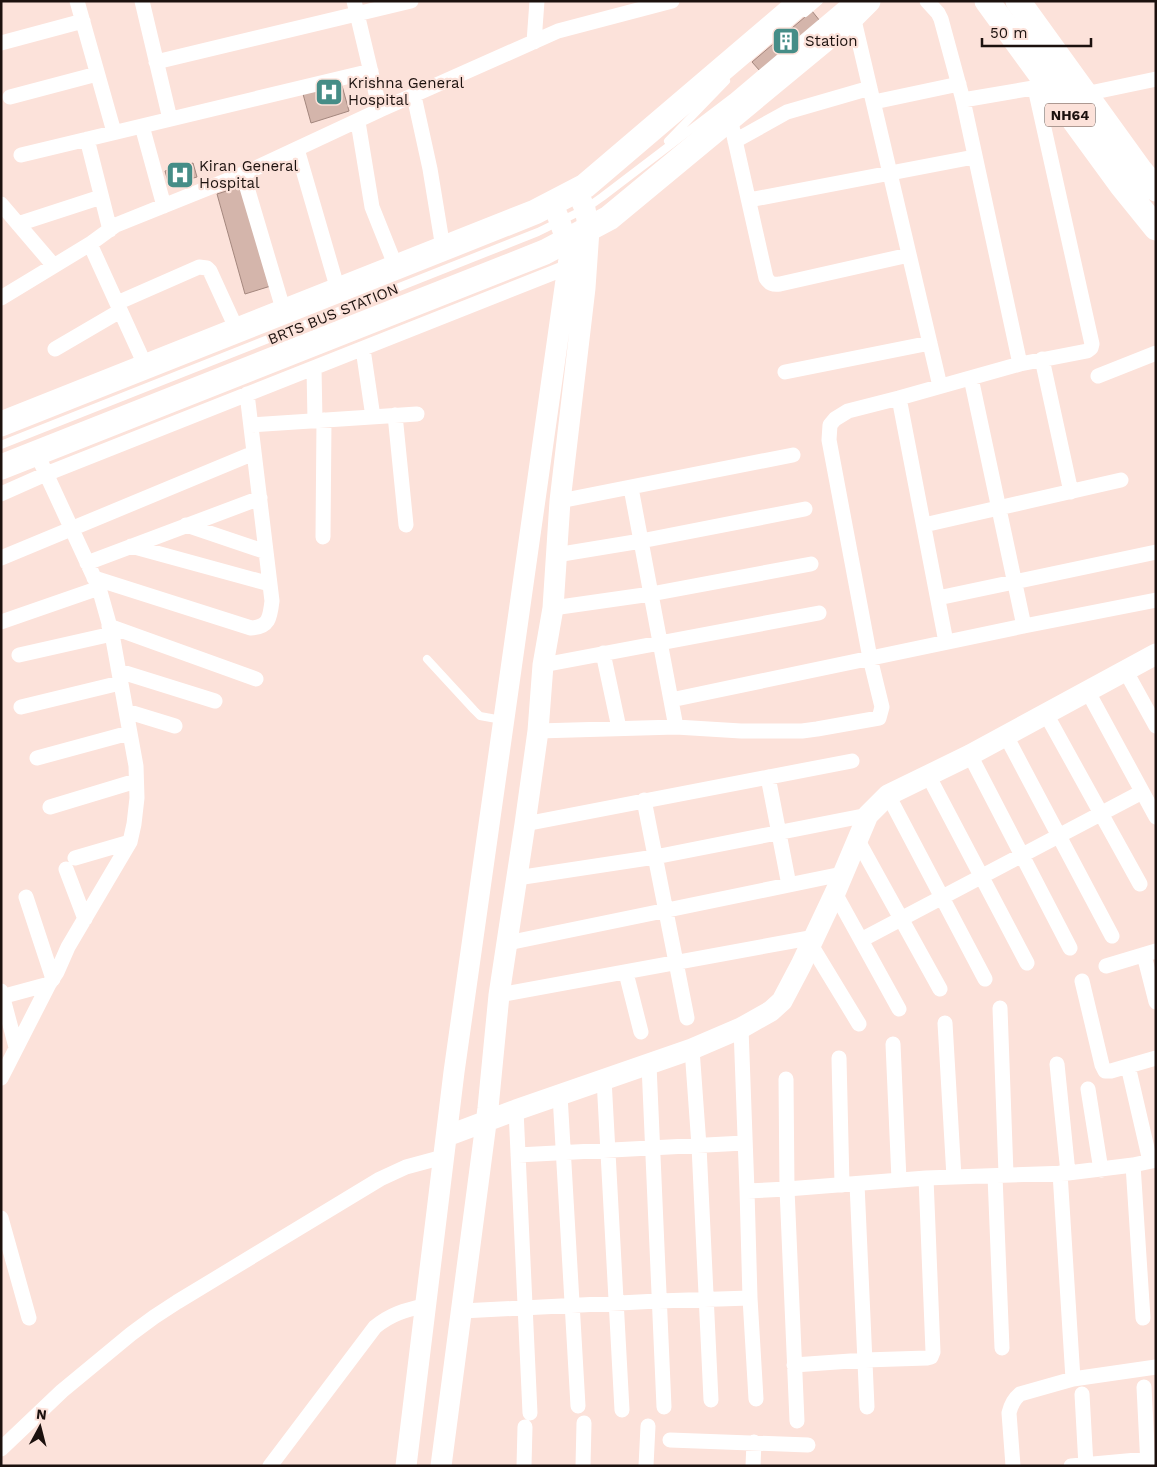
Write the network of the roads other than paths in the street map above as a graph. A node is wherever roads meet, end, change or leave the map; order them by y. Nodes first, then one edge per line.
1 (77, 1) edge
2 (411, 1) edge
3 (537, 1) edge
4 (672, 1) edge
5 (819, 1) edge
6 (927, 1) edge
7 (987, 1) edge
8 (1018, 1) edge
9 (144, 2) edge
10 (856, 6) edge
11 (356, 7) edge
12 (800, 11) edge
13 (83, 21) junction
14 (534, 42) junction
15 (1, 43) edge
16 (156, 62) junction
17 (371, 71) junction
18 (98, 74) junction
19 (729, 78) dead end
20 (1156, 79) edge
21 (959, 84) junction
22 (1042, 87) junction
23 (1085, 94) junction
24 (872, 95) junction
25 (10, 96) dead end
26 (414, 96) junction
27 (963, 100) junction
28 (380, 110) junction
29 (730, 118) junction
30 (170, 119) junction
31 (358, 122) junction
32 (142, 126) junction
33 (114, 132) junction
34 (87, 139) junction
35 (736, 141) junction
36 (297, 149) junction
37 (21, 155) dead end
38 (974, 156) junction
39 (651, 158) junction
40 (890, 173) junction
41 (243, 174) junction
42 (1156, 189) edge
43 (101, 197) junction
44 (749, 200) junction
45 (1, 204) edge
46 (164, 206) junction
47 (584, 210) junction
48 (560, 222) junction
49 (18, 224) junction
50 (1156, 228) edge
51 (110, 230) junction
52 (90, 244) junction
53 (443, 248) junction
54 (909, 254) junction
55 (588, 256) junction
56 (54, 266) junction
57 (396, 267) junction
58 (568, 268) junction
59 (338, 290) junction
60 (1, 298) edge
61 (118, 307) junction
62 (284, 312) junction
63 (238, 330) junction
64 (930, 343) junction
65 (55, 349) dead end
66 (363, 349) junction
67 (1155, 358) edge
68 (1042, 359) junction
69 (1020, 364) junction
70 (146, 367) junction
71 (314, 368) junction
72 (785, 372) dead end
73 (1098, 376) dead end
74 (971, 378) junction
75 (940, 386) junction
76 (247, 394) junction
77 (899, 398) junction
78 (417, 414) dead end
79 (395, 415) junction
80 (373, 417) junction
81 (320, 420) junction
82 (1, 424) edge
83 (251, 425) junction
84 (1, 445) edge
85 (254, 454) junction
86 (793, 455) dead end
87 (42, 464) junction
88 (1, 467) edge
89 (1121, 480) dead end
90 (631, 488) junction
91 (1072, 492) junction
92 (1, 494) edge
93 (260, 498) junction
94 (560, 501) junction
95 (999, 508) junction
96 (805, 509) dead end
97 (186, 525) junction
98 (406, 525) dead end
99 (924, 525) junction
100 (72, 529) junction
101 (323, 537) dead end
102 (641, 541) junction
103 (131, 546) junction
104 (266, 552) junction
105 (1156, 552) edge
106 (556, 555) junction
107 (1, 558) edge
108 (87, 563) junction
109 (811, 564) dead end
110 (1014, 581) junction
111 (96, 583) junction
112 (270, 584) junction
113 (651, 594) junction
114 (938, 598) junction
115 (1156, 600) edge
116 (553, 608) junction
117 (819, 614) dead end
118 (1, 622) edge
119 (1024, 626) junction
120 (110, 630) junction
121 (660, 642) junction
122 (946, 642) junction
123 (603, 653) junction
124 (1156, 654) edge
125 (19, 655) dead end
126 (870, 658) junction
127 (426, 659) dead end
128 (542, 665) junction
129 (1126, 670) junction
130 (120, 677) junction
131 (256, 679) dead end
132 (1088, 692) junction
133 (671, 700) junction
134 (215, 701) dead end
135 (21, 707) dead end
136 (126, 712) junction
137 (1046, 714) junction
138 (504, 720) junction
139 (175, 726) dead end
140 (1156, 726) edge
141 (676, 727) junction
142 (619, 728) junction
143 (538, 731) junction
144 (128, 733) junction
145 (1006, 736) junction
146 (970, 755) junction
147 (37, 758) dead end
148 (852, 761) dead end
149 (928, 775) junction
150 (768, 777) junction
151 (136, 781) junction
152 (1142, 792) junction
153 (888, 795) junction
154 (644, 800) junction
155 (50, 807) dead end
156 (1101, 814) junction
157 (868, 815) junction
158 (1156, 817) edge
159 (525, 824) junction
160 (778, 832) junction
161 (1059, 836) junction
162 (857, 839) junction
163 (130, 842) junction
164 (1022, 856) junction
165 (655, 857) junction
166 (982, 877) junction
167 (517, 878) junction
168 (838, 884) junction
169 (1140, 884) dead end
170 (789, 885) junction
171 (26, 897) dead end
172 (942, 898) junction
173 (666, 910) junction
174 (85, 919) junction
175 (901, 919) junction
176 (1112, 936) dead end
177 (861, 940) junction
178 (813, 941) junction
179 (508, 942) junction
180 (1070, 948) dead end
181 (1150, 953) edge
182 (676, 963) junction
183 (1027, 963) dead end
184 (1106, 966) dead end
185 (626, 973) junction
186 (985, 978) dead end
187 (1082, 981) dead end
188 (51, 982) junction
189 (940, 989) dead end
190 (2, 995) edge
191 (498, 995) junction
192 (1156, 1002) edge
193 (1000, 1008) dead end
194 (899, 1009) dead end
195 (687, 1018) dead end
196 (945, 1023) dead end
197 (859, 1024) dead end
198 (741, 1028) junction
199 (641, 1032) dead end
200 (893, 1044) dead end
201 (16, 1046) junction
202 (692, 1049) junction
203 (839, 1058) dead end
204 (1156, 1058) edge
205 (1057, 1064) dead end
206 (648, 1065) junction
207 (1128, 1066) junction
208 (1, 1078) edge
209 (604, 1079) junction
210 (786, 1079) dead end
211 (1088, 1089) dead end
212 (560, 1095) junction
213 (516, 1110) junction
214 (487, 1115) junction
215 (448, 1127) junction
216 (744, 1143) junction
217 (699, 1146) junction
218 (653, 1148) junction
219 (608, 1150) junction
220 (564, 1152) junction
221 (518, 1154) junction
222 (443, 1157) junction
223 (1153, 1160) edge
224 (1133, 1165) junction
225 (1101, 1170) junction
226 (1064, 1173) junction
227 (1001, 1175) junction
228 (954, 1177) junction
229 (926, 1178) junction
230 (899, 1180) junction
231 (857, 1184) junction
232 (842, 1185) junction
233 (787, 1189) junction
234 (747, 1191) junction
235 (1, 1218) edge
236 (750, 1298) junction
237 (705, 1299) junction
238 (658, 1301) junction
239 (616, 1303) junction
240 (424, 1306) junction
241 (573, 1306) junction
242 (525, 1309) junction
243 (462, 1311) junction
244 (29, 1318) dead end
245 (1143, 1318) dead end
246 (1002, 1348) dead end
247 (865, 1360) junction
248 (794, 1365) junction
249 (1156, 1367) edge
250 (1073, 1380) junction
251 (1144, 1387) dead end
252 (1082, 1394) dead end
253 (756, 1399) dead end
254 (711, 1400) dead end
255 (578, 1406) dead end
256 (664, 1407) dead end
257 (867, 1408) dead end
258 (622, 1410) dead end
259 (530, 1413) dead end
260 (797, 1421) dead end
261 (584, 1423) dead end
262 (648, 1426) dead end
263 (525, 1428) dead end
264 (670, 1440) dead end
265 (754, 1442) junction
266 (808, 1445) dead end
267 (1, 1449) edge
268 (1148, 1462) edge
269 (1086, 1465) edge
270 (270, 1466) edge
271 (406, 1466) edge
272 (441, 1466) edge
273 (524, 1466) edge
274 (583, 1466) edge
275 (646, 1466) edge
276 (753, 1466) edge
277 (1013, 1466) edge
278 (1071, 1466) edge

1 - 13 street
2 - 11 street
3 - 14 street
4 - 14 street
5 - 12 lane
6 - 21 street
7 - 22 main road, NH64
8 - 23 main road, NH64
9 - 16 street
10 - 24 street
10 - 29 main road
10 - 39 lane
11 - 16 street
11 - 17 street
12 - 47 main road
13 - 15 street
13 - 18 street
14 - 26 street
16 - 30 street
17 - 28 street
17 - 30 street
18 - 25 street
18 - 33 street
19 - 39 lane
20 - 23 street
21 - 24 street
21 - 27 street
22 - 27 street
22 - 50 main road, NH64
22 - 68 street
23 - 42 main road, NH64
24 - 35 street
24 - 40 street
26 - 28 street
26 - 53 street
27 - 38 street
28 - 31 street
29 - 35 street
29 - 47 main road
30 - 32 street
31 - 36 street
31 - 57 street
32 - 33 street
32 - 46 street
33 - 34 street
34 - 37 street
34 - 43 street
35 - 44 street
36 - 41 street
36 - 59 street
38 - 40 street
38 - 69 street
39 - 47 lane
40 - 44 street
40 - 54 street
41 - 46 street
41 - 62 street
43 - 49 street
43 - 51 street
44 - 54 street
45 - 49 street
46 - 51 street
47 - 48 main road
47 - 48 main road
47 - 55 street
48 - 53 main road
48 - 58 street
48 - 84 lane, BRTS BUS STATION
48 - 87 main road
49 - 56 street
51 - 52 street
52 - 56 street
52 - 61 street
53 - 57 main road
54 - 64 street
55 - 58 street
55 - 94 street
56 - 60 street
57 - 59 main road
58 - 66 street
58 - 138 street
59 - 62 main road
61 - 63 street
61 - 65 street
61 - 70 street
62 - 63 main road
63 - 70 main road
64 - 72 street
64 - 75 street
66 - 71 street
66 - 80 street
67 - 73 street
68 - 69 street
68 - 91 street
69 - 74 street
70 - 82 main road
71 - 76 street
71 - 81 street
74 - 75 street
74 - 95 street
75 - 77 street
76 - 83 street
76 - 87 street
77 - 99 street
77 - 126 street
78 - 79 street
79 - 80 street
79 - 98 street
80 - 81 street
81 - 83 street
81 - 101 street
83 - 85 street
85 - 93 street
85 - 100 street
86 - 90 street
87 - 88 main road
87 - 92 street
87 - 100 street
89 - 91 street
90 - 94 street
90 - 102 street
91 - 95 street
93 - 97 street
93 - 104 street
94 - 106 street
95 - 99 street
95 - 110 street
96 - 102 street
97 - 103 street
97 - 104 street
99 - 114 street
100 - 107 street
100 - 108 street
102 - 106 street
102 - 113 street
103 - 108 street
103 - 112 street
104 - 112 street
105 - 110 street
106 - 116 street
108 - 111 street
109 - 113 street
110 - 114 street
110 - 119 street
111 - 112 street
111 - 118 street
111 - 120 street
113 - 116 street
113 - 121 street
114 - 122 street
115 - 119 street
116 - 128 street
117 - 121 street
119 - 122 street
120 - 125 street
120 - 130 street
120 - 131 street
121 - 123 street
121 - 133 street
122 - 126 street
123 - 128 street
123 - 142 street
124 - 129 street
126 - 133 street
126 - 141 street
127 - 138 lane
128 - 143 street
129 - 132 street
129 - 140 street
130 - 134 street
130 - 135 street
130 - 136 street
132 - 137 street
132 - 152 street
133 - 141 street
136 - 139 street
136 - 144 street
137 - 145 street
137 - 156 street
138 - 215 street
141 - 142 street
142 - 143 street
143 - 159 street
144 - 147 street
144 - 151 street
145 - 146 street
145 - 161 street
146 - 149 street
146 - 164 street
148 - 150 street
149 - 153 street
149 - 166 street
150 - 154 street
150 - 160 street
151 - 155 street
151 - 163 street
152 - 156 street
152 - 158 street
153 - 157 street
153 - 172 street
154 - 159 street
154 - 165 street
156 - 161 street
156 - 169 street
157 - 160 street
157 - 162 street
159 - 167 street
160 - 165 street
160 - 170 street
161 - 164 street
161 - 176 street
162 - 168 street
162 - 175 street
163 - 174 street
163 - 174 street
164 - 166 street
164 - 180 street
165 - 167 street
165 - 173 street
166 - 172 street
166 - 183 street
167 - 179 street
168 - 170 street
168 - 177 street
168 - 178 street
170 - 173 street
171 - 188 street
172 - 175 street
172 - 186 street
173 - 179 street
173 - 182 street
174 - 188 street
175 - 177 street
175 - 189 street
177 - 194 street
178 - 182 street
178 - 197 street
178 - 198 street
179 - 191 street
181 - 184 street
181 - 192 street
182 - 185 street
182 - 195 street
185 - 191 street
185 - 199 street
187 - 207 street
188 - 190 street
188 - 201 street
190 - 201 street
191 - 214 street
193 - 227 street
196 - 228 street
198 - 202 street
198 - 216 street
200 - 230 street
201 - 208 street
202 - 206 street
202 - 217 street
203 - 232 street
204 - 207 street
205 - 226 street
206 - 209 street
206 - 218 street
207 - 223 street
209 - 212 street
209 - 219 street
210 - 233 street
211 - 225 street
212 - 213 street
212 - 220 street
213 - 214 street
213 - 221 street
214 - 215 street
214 - 243 street
215 - 222 street
216 - 217 street
216 - 234 street
217 - 218 street
217 - 237 street
218 - 219 street
218 - 238 street
219 - 220 street
219 - 239 street
220 - 221 street
220 - 241 street
221 - 242 street
222 - 240 street
222 - 267 street
223 - 224 street
224 - 225 street
224 - 245 street
225 - 226 street
226 - 227 street
226 - 250 street
227 - 228 street
227 - 246 street
228 - 229 street
229 - 230 street
229 - 247 street
230 - 231 street
231 - 232 street
231 - 247 street
232 - 233 street
233 - 234 street
233 - 248 street
234 - 236 street
235 - 244 street
236 - 237 street
236 - 253 street
237 - 238 street
237 - 254 street
238 - 239 street
238 - 256 street
239 - 241 street
239 - 258 street
240 - 270 street
240 - 271 street
241 - 242 street
241 - 255 street
242 - 243 street
242 - 259 street
243 - 272 street
247 - 248 street
247 - 257 street
248 - 260 street
249 - 250 street
250 - 277 street
251 - 268 street
252 - 269 street
261 - 274 street
262 - 275 street
263 - 273 street
264 - 265 street
265 - 266 street
265 - 276 street
268 - 269 street
269 - 278 street

